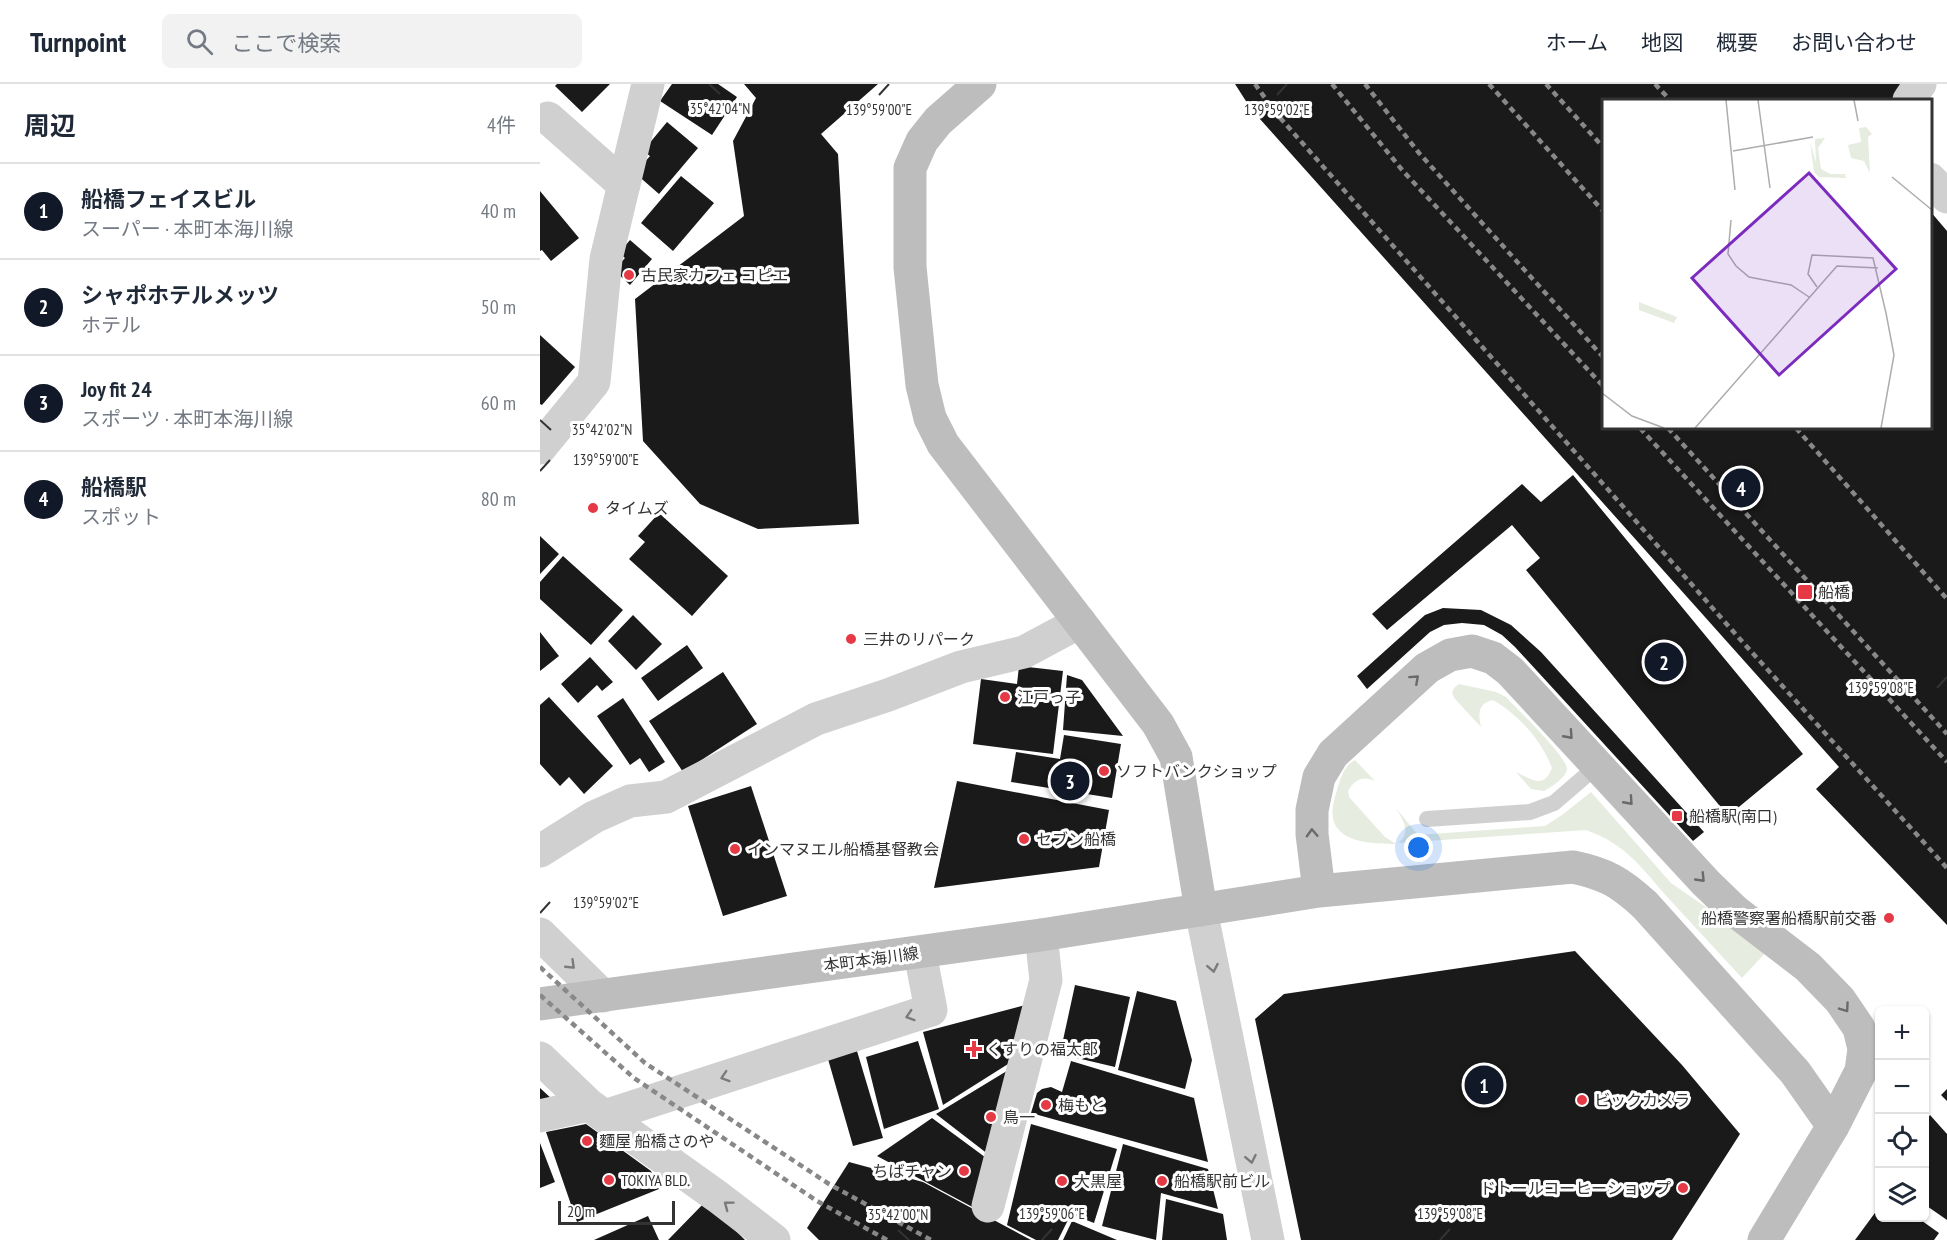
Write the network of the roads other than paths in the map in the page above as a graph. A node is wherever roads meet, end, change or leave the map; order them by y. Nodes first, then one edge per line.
1 (648, 84) edge
2 (980, 84) edge
3 (1920, 84) edge
4 (1910, 99) edge
5 (548, 118) dead end
6 (1932, 181) edge
7 (624, 185) junction
8 (1947, 197) edge
9 (540, 448) edge
10 (1080, 621) junction
11 (1597, 766) junction
12 (1427, 819) dead end
13 (540, 851) edge
14 (1319, 891) junction
15 (1201, 910) junction
16 (540, 934) edge
17 (1041, 935) junction
18 (920, 953) junction
19 (603, 996) junction
20 (540, 1004) edge
21 (540, 1059) edge
22 (597, 1111) junction
23 (540, 1116) edge
24 (1833, 1126) junction
25 (988, 1206) dead end
26 (774, 1240) edge
27 (1268, 1240) edge
28 (1764, 1240) edge

1 - 7 street
2 - 10 street
3 - 4 street
5 - 7 street
6 - 8 street
7 - 9 street
10 - 13 street
10 - 15 street
11 - 12 lane
14 -> 11 street
11 -> 24 street
14 - 15 street, 本町本海川線
14 - 24 street, 本町本海川線
15 - 17 street, 本町本海川線
15 -> 27 street
16 -> 19 street
17 - 18 street, 本町本海川線
17 - 25 street
18 - 19 street, 本町本海川線
18 -> 22 street
19 - 20 street, 本町本海川線
21 - 22 street
22 - 23 street
26 -> 22 street
24 - 28 street

